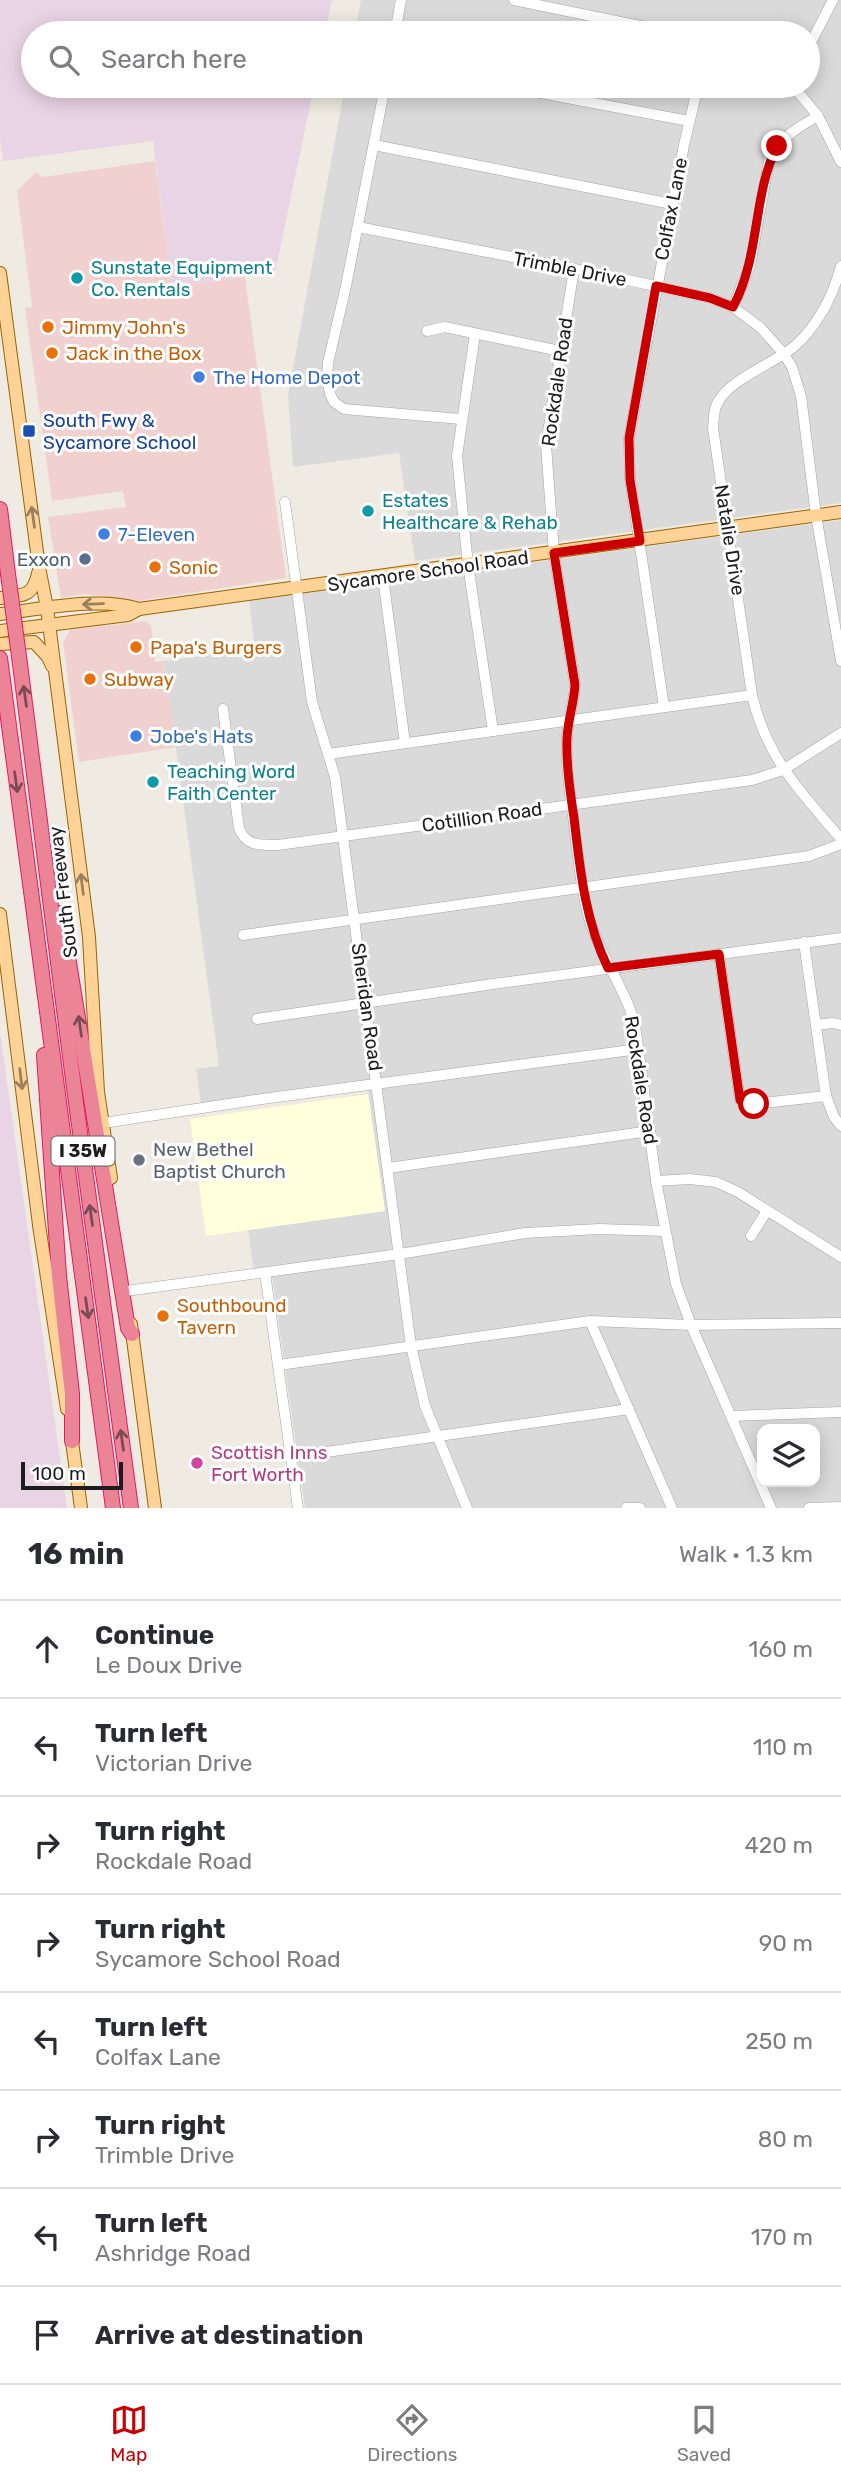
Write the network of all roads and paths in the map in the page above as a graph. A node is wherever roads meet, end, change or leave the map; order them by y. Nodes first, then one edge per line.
1 (401, 0) edge
2 (514, 0) edge
3 (833, 0) edge
4 (397, 21) edge
5 (616, 21) edge
6 (820, 25) edge
7 (383, 98) edge
8 (567, 98) edge
9 (695, 98) edge
10 (803, 98) edge
11 (818, 116) junction
12 (689, 121) junction
13 (374, 145) junction
14 (841, 162) edge
15 (672, 204) junction
16 (358, 227) junction
17 (574, 269) junction
18 (841, 269) edge
19 (0, 273) edge
20 (656, 286) junction
21 (733, 307) junction
22 (427, 331) dead end
23 (475, 334) junction
24 (560, 351) junction
25 (784, 354) junction
26 (461, 419) junction
27 (285, 502) dead end
28 (0, 509) edge
29 (841, 512) edge
30 (816, 515) junction
31 (729, 528) junction
32 (640, 541) junction
33 (554, 553) junction
34 (468, 565) junction
35 (39, 567) junction
36 (383, 577) junction
37 (299, 588) junction
38 (0, 598) edge
39 (47, 608) junction
40 (139, 609) junction
41 (0, 614) edge
42 (49, 624) junction
43 (0, 631) edge
44 (0, 645) edge
45 (841, 661) edge
46 (1, 662) edge
47 (54, 673) junction
48 (752, 695) junction
49 (664, 708) junction
50 (223, 709) dead end
51 (568, 721) junction
52 (493, 731) junction
53 (841, 733) edge
54 (405, 743) junction
55 (328, 754) junction
56 (783, 770) junction
57 (37, 793) junction
58 (572, 804) junction
59 (344, 836) junction
60 (841, 839) edge
61 (841, 844) edge
62 (582, 887) junction
63 (0, 914) edge
64 (355, 919) junction
65 (243, 935) dead end
66 (841, 938) edge
67 (804, 942) junction
68 (719, 954) junction
69 (608, 968) junction
70 (45, 998) junction
71 (366, 1002) junction
72 (257, 1019) dead end
73 (816, 1025) junction
74 (841, 1026) edge
75 (639, 1049) junction
76 (377, 1085) junction
77 (825, 1096) junction
78 (103, 1123) junction
79 (841, 1126) edge
80 (649, 1131) junction
81 (388, 1168) junction
82 (656, 1181) junction
83 (768, 1211) junction
84 (664, 1231) junction
85 (751, 1236) dead end
86 (400, 1254) junction
87 (841, 1257) edge
88 (265, 1273) junction
89 (126, 1292) junction
90 (590, 1321) junction
91 (841, 1323) edge
92 (691, 1325) junction
93 (132, 1334) junction
94 (411, 1346) junction
95 (279, 1365) junction
96 (629, 1409) junction
97 (841, 1412) edge
98 (731, 1416) junction
99 (437, 1436) junction
100 (72, 1441) junction
101 (291, 1457) junction
102 (841, 1507) edge
103 (81, 1508) edge
104 (113, 1508) edge
105 (131, 1508) edge
106 (155, 1508) edge
107 (298, 1508) edge
108 (467, 1508) edge
109 (626, 1508) edge
110 (640, 1508) edge
111 (672, 1508) edge
112 (771, 1508) edge
113 (808, 1508) edge

1 - 4 street
2 - 5 street
3 - 6 street
7 - 13 street
8 - 12 street
9 - 12 street, Colfax Lane
10 - 11 street
11 - 14 street
11 - 21 street
12 - 15 street, Colfax Lane
13 - 15 street
13 - 16 street
15 - 20 street, Colfax Lane
16 - 17 street, Trimble Drive
16 - 26 street
17 - 20 street, Trimble Drive
17 - 24 street, Rockdale Road
18 - 25 street, Natalie Drive
35 -> 19 main road, South Freeway
20 - 21 street, Trimble Drive
20 - 32 street, Colfax Lane
21 - 25 street, Trimble Drive
22 - 23 street
23 - 24 street
23 - 26 street
24 - 33 street, Rockdale Road
25 - 30 street, Trimble Drive
25 - 31 street, Natalie Drive
26 - 34 street
27 - 37 street, Sheridan Road
57 -> 28 highway, South Freeway / I 35W, bridge
29 - 30 main road, Sycamore School Road
30 - 31 main road, Sycamore School Road
30 - 45 street, Trimble Drive
31 - 32 main road, Sycamore School Road
31 - 48 street, Natalie Drive
32 - 33 main road, Sycamore School Road
32 - 49 street, Colfax Lane
33 - 34 main road, Sycamore School Road
33 - 51 street, Rockdale Road
34 - 36 main road, Sycamore School Road
34 - 52 street
35 - 38 main road
35 - 39 main road, South Freeway
36 - 37 main road, Sycamore School Road
36 - 54 street
37 - 40 main road, Sycamore School Road
37 - 55 street, Sheridan Road
40 -> 39 main road, Sycamore School Road
39 - 41 main road, Sycamore School Road
39 - 42 main road, South Freeway
40 - 42 main road, Sycamore School Road
42 - 43 main road, Sycamore School Road
42 - 47 main road, South Freeway
44 - 47 main road
46 -> 70 highway, South Freeway / I 35W
78 -> 47 main road, South Freeway
48 - 49 street
48 - 56 street, Natalie Drive
49 - 51 street
50 - 59 street, Cotillion Road
51 - 52 street
51 - 58 street, Rockdale Road
52 - 54 street
53 - 56 street, Cotillion Road
54 - 55 street
55 - 59 street, Sheridan Road
56 - 58 street, Cotillion Road
56 - 60 street, Natalie Drive
93 -> 57 highway
105 -> 57 highway, South Freeway / I 35W
58 - 59 street, Cotillion Road
58 - 62 street, Rockdale Road
59 - 64 street, Sheridan Road
61 - 62 street
62 - 64 street
62 - 69 street, Rockdale Road
63 -> 100 main road
64 - 65 street
64 - 71 street, Sheridan Road
66 - 67 street
67 - 68 street
67 - 73 street
68 - 69 street
68 - 77 street
69 - 71 street
69 - 75 street, Rockdale Road
70 - 100 highway
70 -> 104 highway, South Freeway / I 35W
71 - 72 street
71 - 76 street, Sheridan Road
73 - 74 street
73 - 77 street
75 - 76 street
75 - 80 street, Rockdale Road
76 - 78 street
76 - 81 street, Sheridan Road
77 - 79 street
78 - 89 main road, South Freeway
80 - 81 street
80 - 82 street, Rockdale Road
81 - 86 street, Sheridan Road
82 - 83 street
82 - 84 street, Rockdale Road
83 - 85 street
83 - 87 street
84 - 86 street
84 - 92 street, Rockdale Road
86 - 88 street
86 - 94 street, Sheridan Road
88 - 89 street
88 - 95 street
89 - 93 main road, South Freeway
90 - 92 street
90 - 94 street
90 - 96 street
91 - 92 street
92 - 98 street, Rockdale Road
93 - 106 main road, South Freeway
94 - 95 street
94 - 99 street, Sheridan Road
95 - 101 street
96 - 99 street
96 - 111 street
97 - 98 street
98 - 112 street, Rockdale Road
99 - 101 street
99 - 108 street, Sheridan Road
100 - 103 main road
101 - 107 street
102 - 113 street
109 - 110 street

